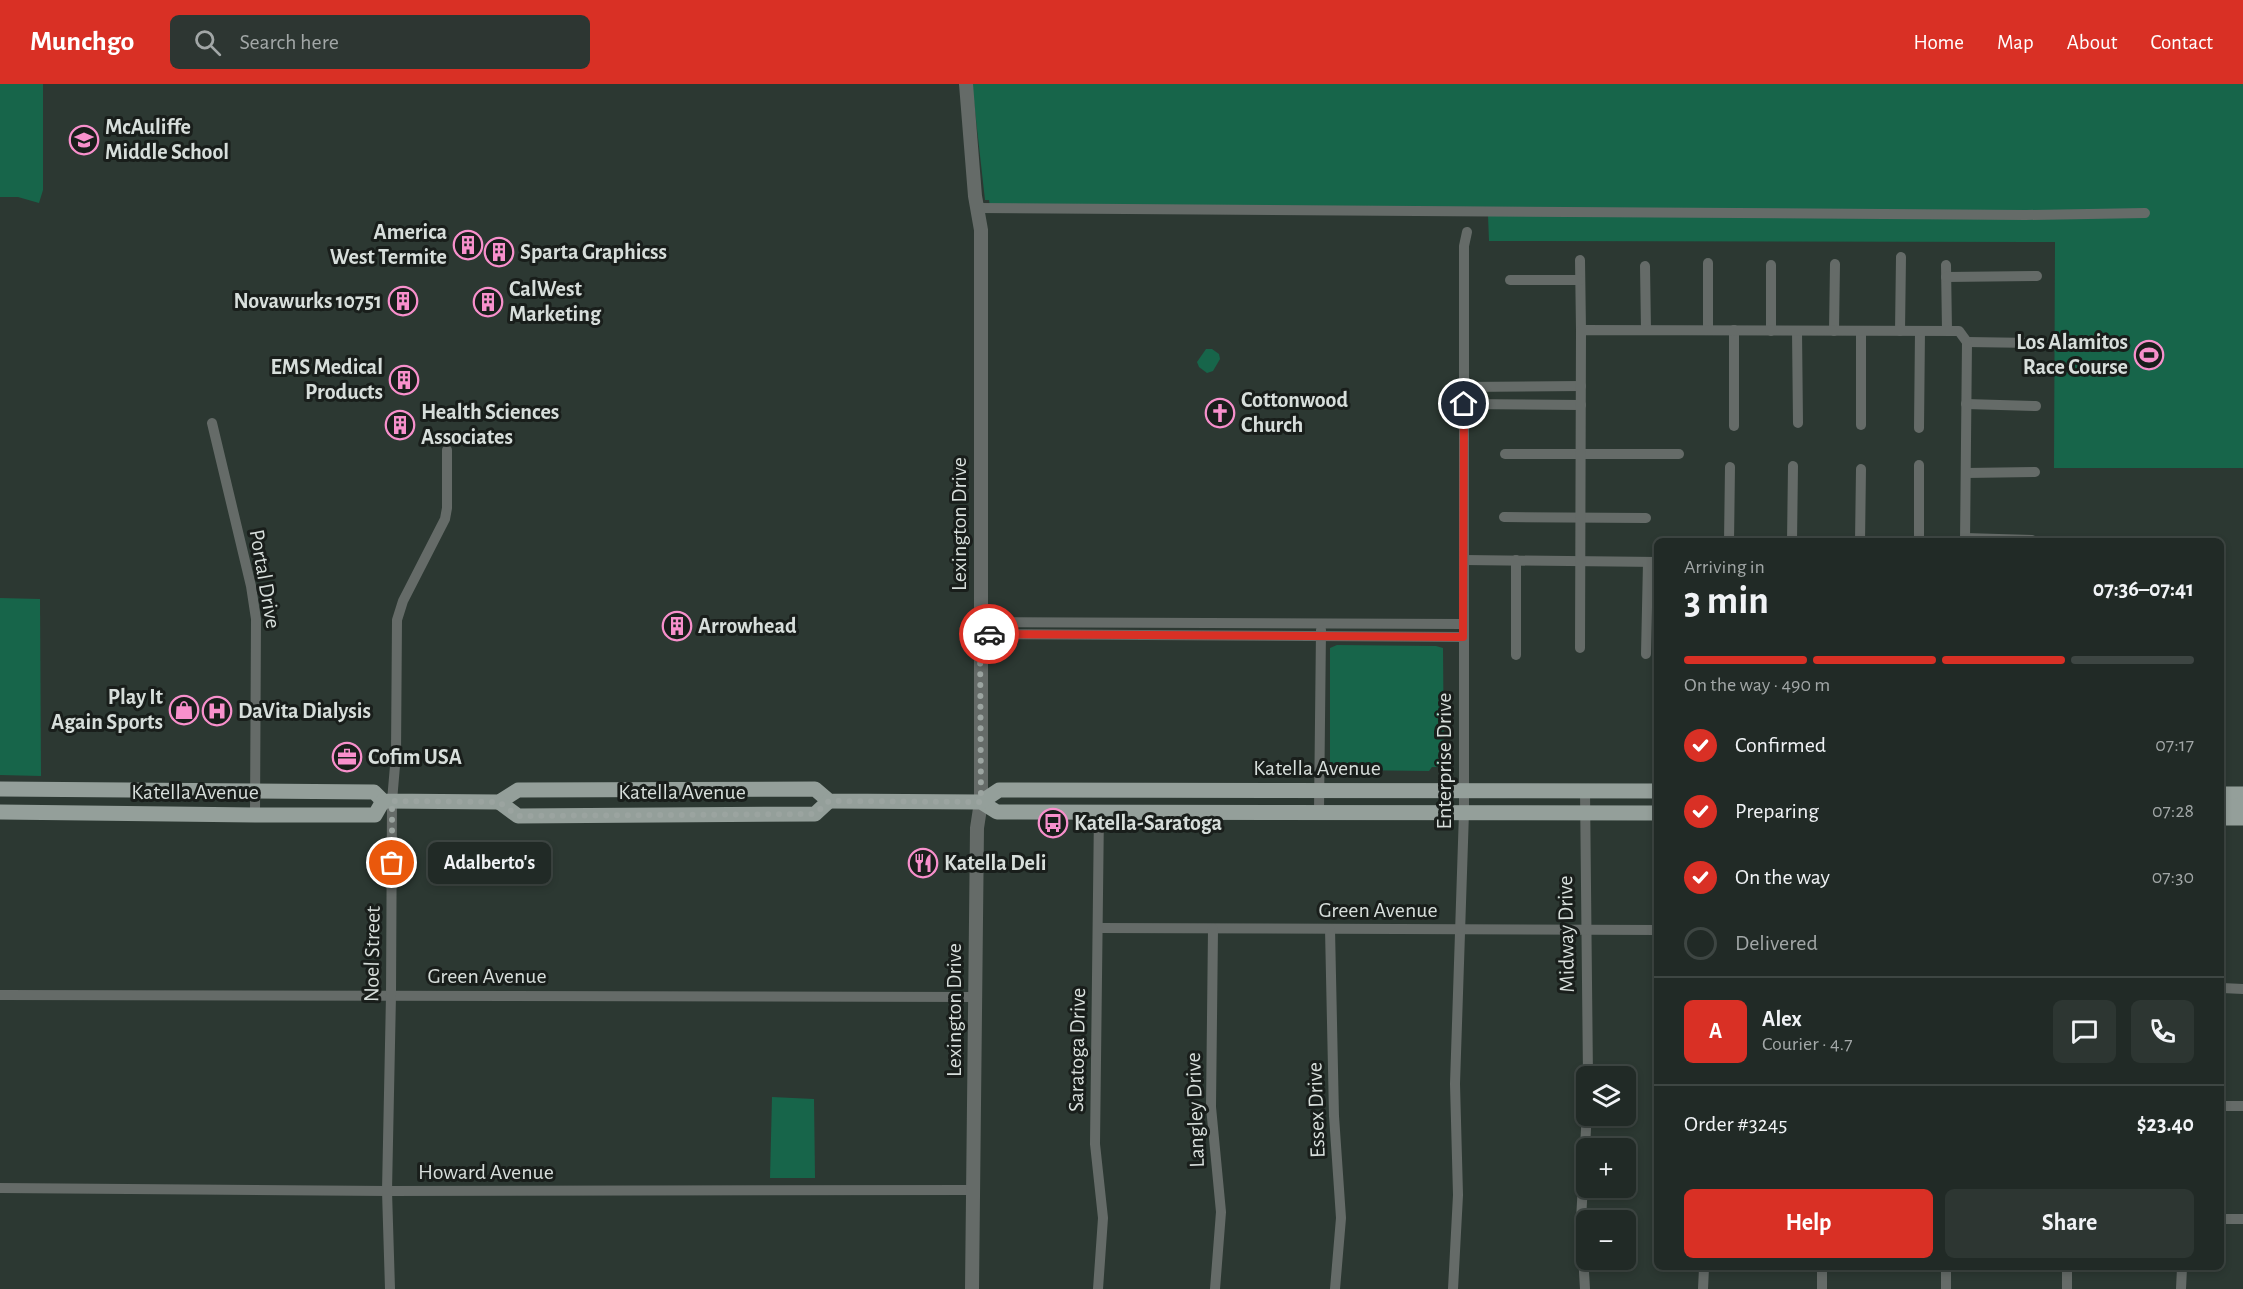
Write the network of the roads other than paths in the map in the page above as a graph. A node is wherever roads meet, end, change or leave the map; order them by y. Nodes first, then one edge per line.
1 (966, 84) edge
2 (978, 208) junction
3 (2145, 213) dead end
4 (1467, 232) dead end
5 (1901, 257) dead end
6 (1580, 260) dead end
7 (1708, 263) dead end
8 (1835, 264) dead end
9 (1771, 265) dead end
10 (1946, 265) dead end
11 (1645, 266) dead end
12 (2037, 276) dead end
13 (1946, 277) junction
14 (1510, 280) dead end
15 (1580, 280) junction
16 (1581, 330) junction
17 (1646, 330) junction
18 (1708, 330) junction
19 (1734, 330) junction
20 (1771, 331) junction
21 (1797, 331) junction
22 (1834, 331) junction
23 (1860, 331) junction
24 (1900, 331) junction
25 (1920, 331) junction
26 (1947, 331) junction
27 (1968, 342) junction
28 (2035, 343) dead end
29 (1581, 386) junction
30 (1464, 387) junction
31 (1464, 404) junction
32 (1966, 404) junction
33 (1581, 405) junction
34 (2036, 406) dead end
35 (212, 423) dead end
36 (1798, 423) dead end
37 (1861, 425) dead end
38 (1734, 426) dead end
39 (1919, 428) dead end
40 (447, 450) dead end
41 (1505, 454) dead end
42 (1679, 454) dead end
43 (1580, 455) junction
44 (1919, 465) dead end
45 (1793, 466) dead end
46 (1730, 467) dead end
47 (1861, 469) dead end
48 (2035, 472) dead end
49 (1966, 473) junction
50 (1504, 517) dead end
51 (1580, 517) junction
52 (1646, 518) dead end
53 (1729, 538) edge
54 (1792, 538) edge
55 (1860, 538) edge
56 (1919, 538) edge
57 (1965, 538) edge
58 (1465, 560) junction
59 (1516, 560) junction
60 (1580, 560) junction
61 (1653, 562) edge
62 (1321, 623) junction
63 (1463, 624) junction
64 (980, 628) junction
65 (1321, 636) junction
66 (1463, 637) junction
67 (1580, 648) dead end
68 (1646, 654) dead end
69 (1516, 655) dead end
70 (0, 789) edge
71 (1320, 790) junction
72 (1464, 790) junction
73 (1585, 790) junction
74 (1654, 791) edge
75 (255, 792) junction
76 (2224, 794) edge
77 (2243, 794) edge
78 (388, 801) junction
79 (829, 801) junction
80 (499, 802) junction
81 (981, 802) junction
82 (2243, 804) edge
83 (2224, 806) edge
84 (1099, 811) junction
85 (0, 812) edge
86 (1319, 812) junction
87 (1464, 812) junction
88 (1585, 813) junction
89 (1654, 813) edge
90 (255, 816) junction
91 (2224, 818) edge
92 (2243, 818) edge
93 (1098, 928) junction
94 (1213, 929) junction
95 (1330, 929) junction
96 (1461, 930) junction
97 (1585, 930) junction
98 (1654, 930) edge
99 (2224, 988) edge
100 (2243, 988) edge
101 (0, 995) edge
102 (391, 995) junction
103 (974, 997) junction
104 (1588, 1066) edge
105 (2224, 1106) edge
106 (2243, 1106) edge
107 (1586, 1126) edge
108 (0, 1188) edge
109 (972, 1190) junction
110 (387, 1191) junction
111 (2224, 1219) edge
112 (2243, 1219) edge
113 (1704, 1270) edge
114 (1822, 1270) edge
115 (1946, 1270) edge
116 (2067, 1270) edge
117 (2182, 1270) edge
118 (390, 1289) edge
119 (972, 1289) edge
120 (1098, 1289) edge
121 (1215, 1289) edge
122 (1335, 1289) edge
123 (1453, 1289) edge
124 (1585, 1289) edge
125 (1703, 1289) edge
126 (1822, 1289) edge
127 (1946, 1289) edge
128 (2067, 1289) edge
129 (2181, 1289) edge

1 - 2 street, Lexington Drive
2 - 3 street
2 - 64 street, Lexington Drive
4 - 30 street, Enterprise Drive
5 - 24 street
6 - 15 street
7 - 18 street
8 - 22 street
9 - 20 street
10 - 13 street
11 - 17 street
12 - 13 street
13 - 26 street
14 - 15 street
15 - 16 street
16 - 17 street
16 - 29 street
17 - 18 street
18 - 19 street
19 - 20 street
19 - 38 street
20 - 21 street
21 - 22 street
21 - 36 street
22 - 23 street
23 - 24 street
23 - 37 street
24 - 25 street
25 - 26 street
25 - 39 street
26 - 27 street
27 - 28 street
27 - 32 street
29 - 30 street
29 - 33 street
30 - 31 street, Enterprise Drive
31 - 33 street
31 - 58 street, Enterprise Drive
32 - 34 street
32 - 49 street
33 - 43 street
35 - 75 street, Portal Drive
40 - 78 street, Noel Street
41 - 43 street
42 - 43 street
43 - 51 street
44 - 56 street
45 - 54 street
46 - 53 street
47 - 55 street
48 - 49 street
49 - 57 street
50 - 51 street
51 - 52 street
51 - 60 street
58 - 59 street
58 - 63 street, Enterprise Drive
59 - 60 street
59 - 69 street
60 - 61 street
60 - 67 street
61 - 68 street
62 - 63 street
62 - 64 street
62 - 65 street
63 - 66 street, Enterprise Drive
64 - 65 street
64 - 81 street, Lexington Drive
65 - 66 street
65 - 71 street
66 - 72 street, Enterprise Drive
70 - 75 main road, Katella Avenue
71 - 72 main road, Katella Avenue
71 - 81 main road, Katella Avenue
71 - 86 street
72 - 73 main road, Katella Avenue
72 - 87 street, Enterprise Drive
73 - 74 main road, Katella Avenue
73 - 88 street, Midway Drive
75 - 78 main road, Katella Avenue
75 - 90 street, Portal Drive
76 - 77 main road
78 - 80 main road, Katella Avenue
78 - 90 main road, Katella Avenue
78 - 102 street, Noel Street
79 - 80 main road, Katella Avenue
79 - 80 main road, Katella Avenue
79 - 81 main road, Katella Avenue
81 - 84 main road, Katella Avenue
81 - 103 street, Lexington Drive
82 - 83 main road
84 - 86 main road, Katella Avenue
84 - 93 street, Saratoga Drive
85 - 90 main road, Katella Avenue
86 - 87 main road, Katella Avenue
87 - 88 main road, Katella Avenue
87 - 96 street, Enterprise Drive
88 - 89 main road, Katella Avenue
88 - 97 street, Midway Drive
91 - 92 main road
93 - 94 street, Green Avenue
93 - 120 street, Saratoga Drive
94 - 95 street, Green Avenue
94 - 121 street, Langley Drive
95 - 96 street, Green Avenue
95 - 122 street, Essex Drive
96 - 97 street, Green Avenue
96 - 123 street, Enterprise Drive
97 - 98 street, Green Avenue
97 - 104 street, Midway Drive
99 - 100 street
101 - 102 street, Green Avenue
102 - 103 street, Green Avenue
102 - 110 street, Noel Street
103 - 109 street, Lexington Drive
105 - 106 street
107 - 124 street
108 - 110 street, Howard Avenue
109 - 110 street, Howard Avenue
109 - 119 street, Lexington Drive
110 - 118 street, Noel Street
111 - 112 street
113 - 125 street
114 - 126 street
115 - 127 street
116 - 128 street
117 - 129 street

